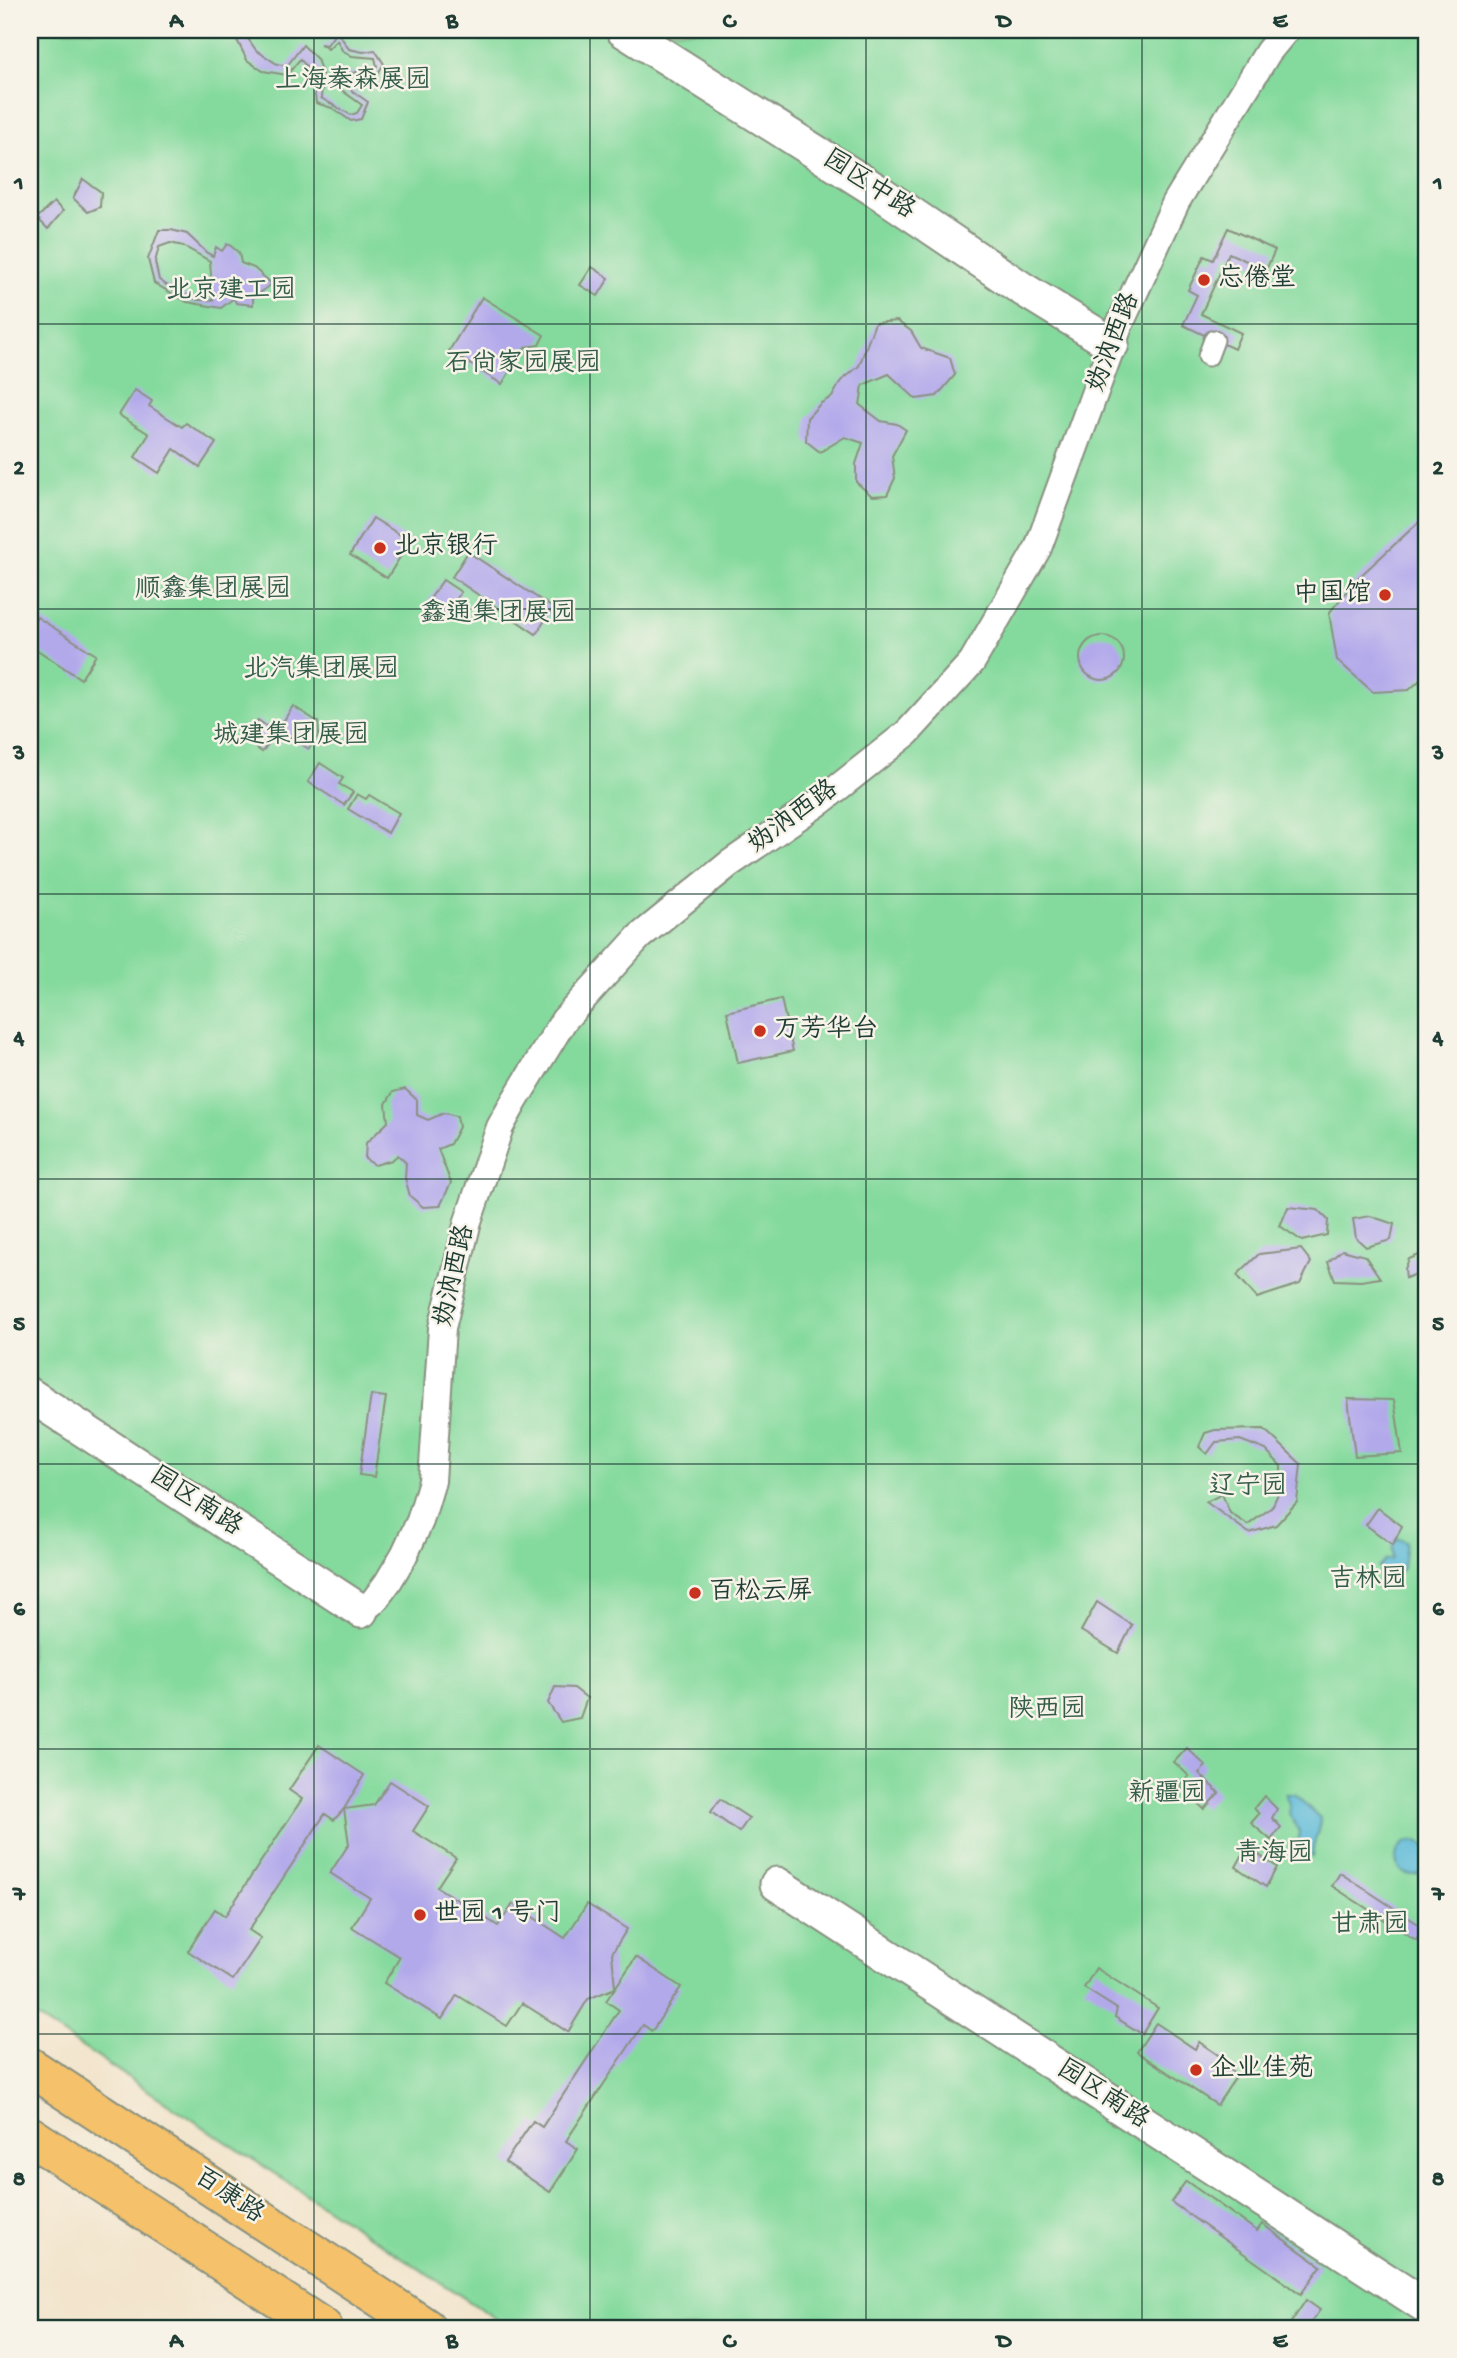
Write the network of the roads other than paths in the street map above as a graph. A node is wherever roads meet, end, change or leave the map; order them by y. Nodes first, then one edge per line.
1 (623, 30) edge
2 (1286, 30) edge
3 (1112, 344) junction
4 (30, 1395) edge
5 (361, 1611) joint
6 (777, 1884) dead end
7 (30, 2067) edge
8 (30, 2136) edge
9 (1427, 2307) edge
10 (323, 2328) edge
11 (426, 2328) edge

1 - 3 street, 园区中路
2 - 3 street, 妫汭西路
3 - 5 street, 妫汭西路
4 - 5 street, 园区南路
6 - 9 street, 园区南路
7 - 11 main road, 百康路
8 - 10 main road

